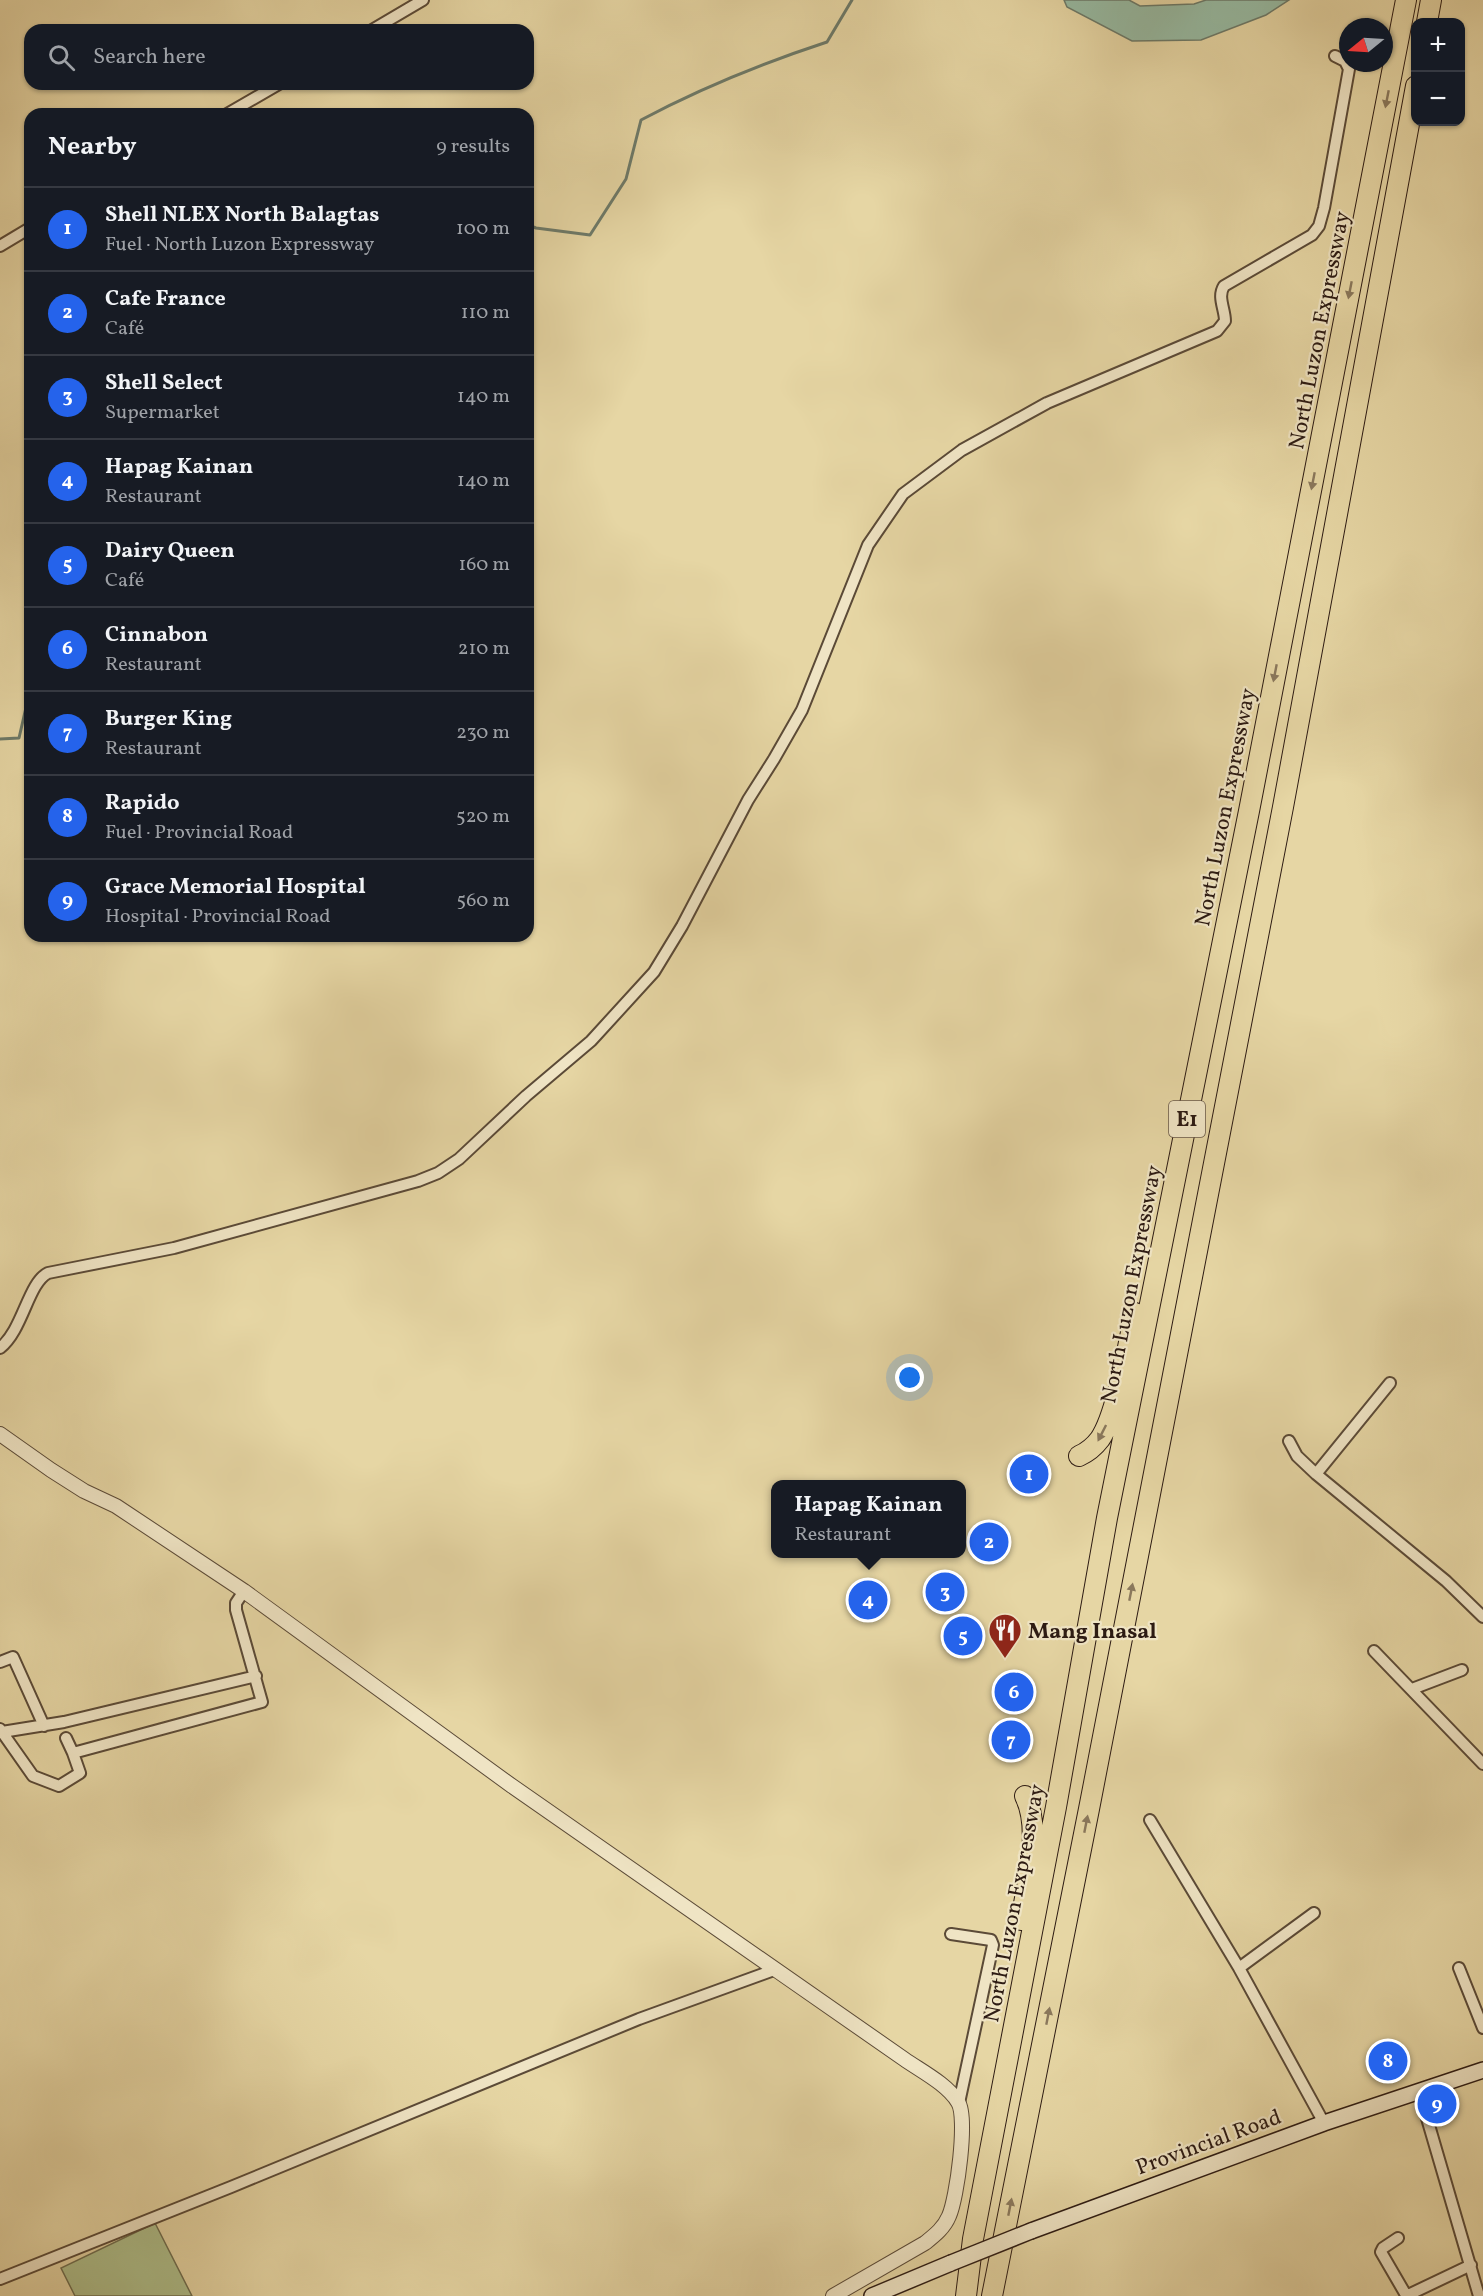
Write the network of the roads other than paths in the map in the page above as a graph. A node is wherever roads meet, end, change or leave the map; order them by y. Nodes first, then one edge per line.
1 (423, 0) edge
2 (1407, 0) edge
3 (1431, 0) edge
4 (1428, 18) edge
5 (382, 24) edge
6 (1335, 56) dead end
7 (269, 90) edge
8 (237, 108) edge
9 (1411, 113) edge
10 (24, 232) edge
11 (0, 246) edge
12 (1188, 1114) junction
13 (0, 1348) edge
14 (1390, 1383) dead end
15 (0, 1434) edge
16 (1289, 1441) dead end
17 (1079, 1456) dead end
18 (1316, 1474) junction
19 (244, 1591) junction
20 (1483, 1617) edge
21 (1374, 1651) dead end
22 (0, 1662) edge
23 (1462, 1670) dead end
24 (256, 1676) junction
25 (1412, 1689) junction
26 (44, 1726) junction
27 (1, 1730) edge
28 (66, 1738) dead end
29 (73, 1753) junction
30 (1483, 1764) edge
31 (1025, 1796) dead end
32 (1150, 1820) dead end
33 (1314, 1913) dead end
34 (951, 1934) dead end
35 (1239, 1968) junction
36 (1459, 1968) dead end
37 (774, 1970) junction
38 (1483, 2028) edge
39 (1482, 2073) edge
40 (1419, 2091) junction
41 (959, 2103) junction
42 (1324, 2122) junction
43 (990, 2152) junction
44 (1398, 2238) dead end
45 (973, 2239) junction
46 (1471, 2265) junction
47 (0, 2280) edge
48 (832, 2296) edge
49 (872, 2296) edge
50 (960, 2296) edge
51 (966, 2296) edge
52 (993, 2296) edge
53 (1406, 2296) edge
54 (1479, 2296) edge

1 - 5 street
2 -> 12 highway, North Luzon Expressway / E1
3 - 4 highway
6 - 13 street
7 - 8 street
52 -> 9 highway, E1
10 - 11 street
12 -> 17 highway
12 - 43 highway, North Luzon Expressway / E1
14 - 18 street
15 - 19 street
16 - 18 street
18 - 20 street
19 - 24 street
19 - 37 street
21 - 25 street
22 - 26 street
23 - 25 street
24 - 26 street
24 - 29 street
25 - 30 street
26 - 27 street
27 - 29 street
28 - 29 street
31 - 43 highway
32 - 35 street
33 - 35 street
34 - 41 street
35 - 42 street
36 - 38 street
37 - 41 street
37 - 47 street
39 - 40 main road, Provincial Road
40 - 42 main road, Provincial Road
40 - 46 street
41 - 48 street
42 - 49 main road, Provincial Road, bridge
43 - 45 highway, North Luzon Expressway / E1
44 - 53 street
45 - 50 highway, E1
45 - 51 highway, North Luzon Expressway / E1
46 - 53 street
46 - 54 street

